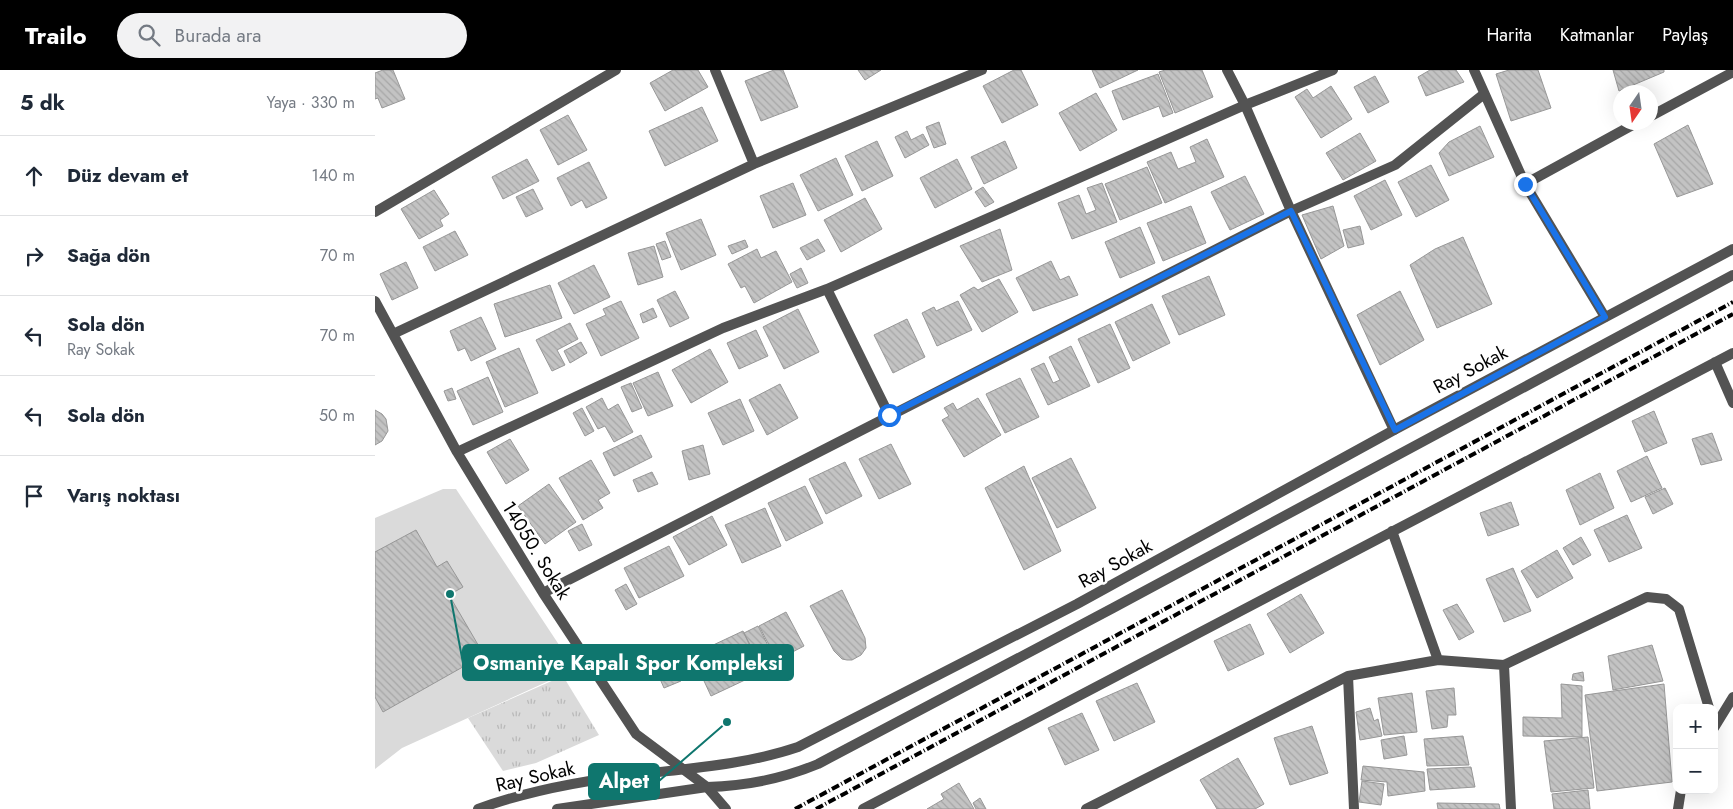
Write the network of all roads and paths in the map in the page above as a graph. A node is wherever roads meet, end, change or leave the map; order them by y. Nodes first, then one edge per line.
1 (617, 70) edge
2 (715, 70) edge
3 (982, 70) edge
4 (1227, 70) edge
5 (1333, 70) edge
6 (1474, 70) edge
7 (1733, 72) edge
8 (1484, 94) junction
9 (1245, 105) junction
10 (1658, 112) edge
11 (1624, 130) edge
12 (754, 164) junction
13 (1525, 184) junction
14 (1291, 211) junction
15 (375, 212) edge
16 (1733, 249) edge
17 (1733, 275) edge
18 (827, 289) junction
19 (375, 301) edge
20 (1605, 317) junction
21 (393, 334) junction
22 (1733, 353) edge
23 (1715, 362) junction
24 (1733, 403) edge
25 (889, 415) junction
26 (1395, 430) junction
27 (457, 452) junction
28 (1392, 531) junction
29 (543, 593) junction
30 (1438, 660) junction
31 (1504, 665) junction
32 (1348, 676) junction
33 (1733, 698) edge
34 (1708, 704) edge
35 (1718, 722) edge
36 (683, 770) junction
37 (707, 788) junction
38 (1680, 794) edge
39 (478, 809) edge
40 (557, 809) edge
41 (726, 809) edge
42 (863, 809) edge
43 (1085, 809) edge
44 (1354, 809) edge
45 (1511, 809) edge
46 (1678, 809) edge

1 - 15 street
2 - 12 street
3 - 12 street
4 - 9 street
5 - 9 street
6 - 8 street
7 - 10 street
8 - 13 street
8 - 14 street
9 - 14 street
9 - 18 street
11 - 13 street
12 - 21 street
13 - 20 street
14 - 25 street
14 - 26 street
16 - 20 street, Ray Sokak
17 - 37 street
18 - 25 street
18 - 27 street
19 - 21 street, 14050. Sokak
20 - 26 street, Ray Sokak
21 - 27 street, 14050. Sokak
22 - 23 street
23 - 24 street
23 - 28 street
25 - 29 street
26 - 36 street, Ray Sokak
27 - 29 street, 14050. Sokak
28 - 30 street
28 - 42 street
29 - 36 street, 14050. Sokak
30 - 31 street
30 - 32 street
31 - 34 street
31 - 45 street
32 - 43 street
32 - 44 street
33 - 35 street
36 - 37 street, 14050. Sokak
36 - 39 street, Ray Sokak
37 - 40 street
37 - 41 street, 14050. Sokak
38 - 46 street

